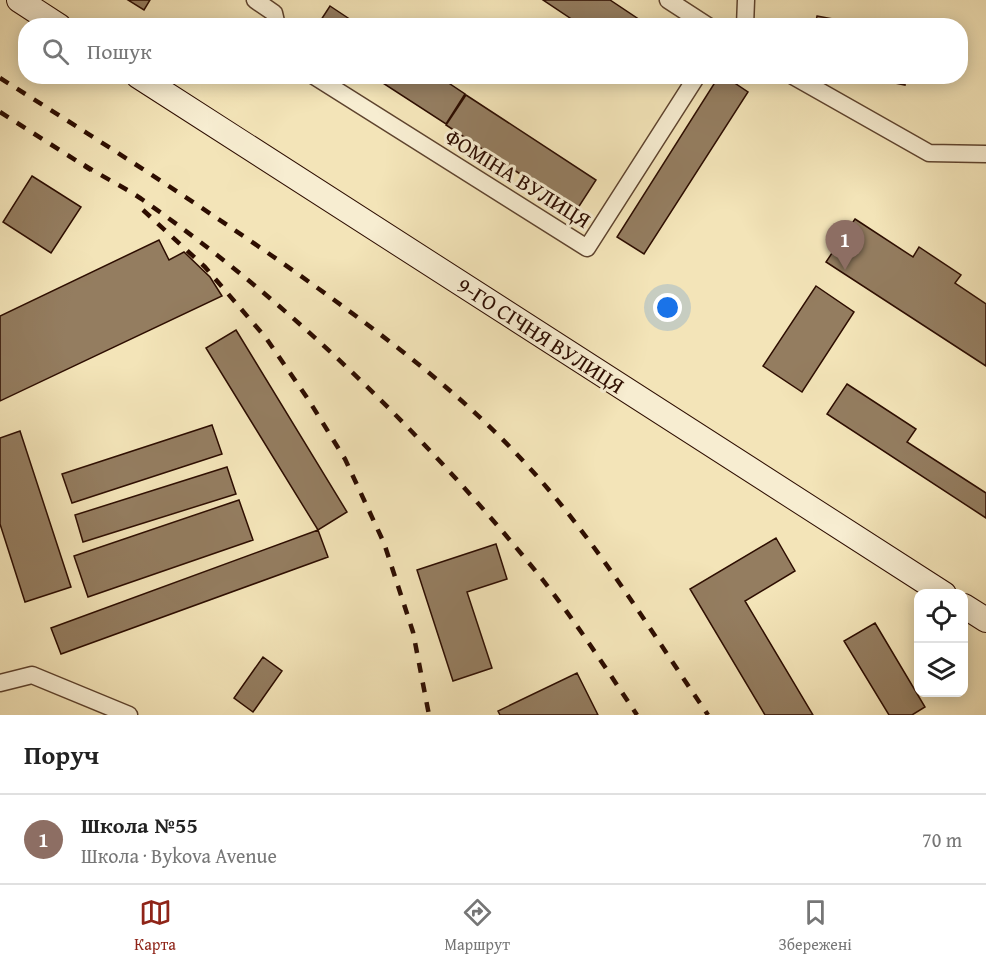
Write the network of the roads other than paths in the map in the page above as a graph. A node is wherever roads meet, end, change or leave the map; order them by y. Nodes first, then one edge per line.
1 (19, 0) edge
2 (255, 0) edge
3 (668, 0) edge
4 (746, 0) edge
5 (46, 18) edge
6 (275, 18) edge
7 (696, 18) edge
8 (745, 18) edge
9 (150, 84) edge
10 (327, 84) edge
11 (692, 84) edge
12 (807, 84) edge
13 (986, 154) edge
14 (936, 589) edge
15 (968, 609) edge
16 (986, 620) edge
17 (0, 683) edge
18 (129, 715) edge

1 - 5 street
2 - 6 street
3 - 7 street
4 - 8 street
9 - 14 street, 9-ГО СІЧНЯ ВУЛИЦЯ
10 - 11 street, ФОМІНА ВУЛИЦЯ
12 - 13 street
15 - 16 street
17 - 18 street

